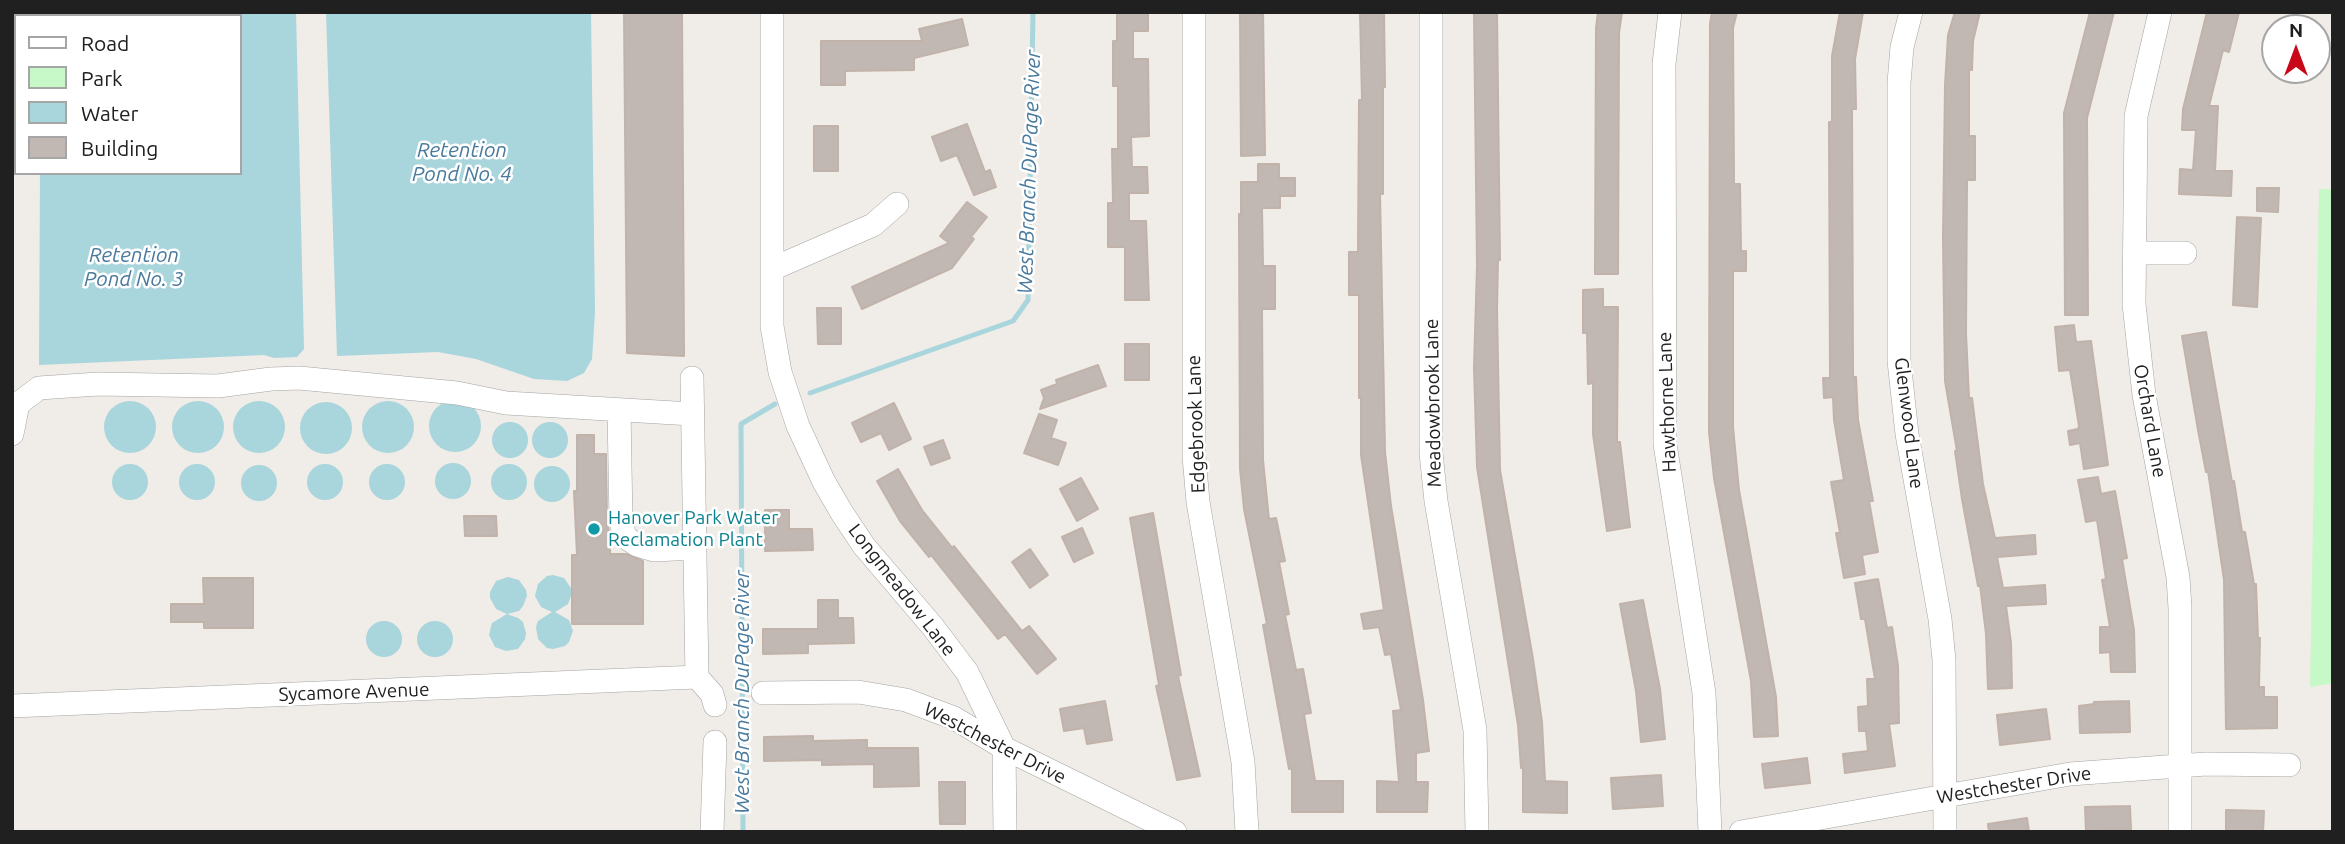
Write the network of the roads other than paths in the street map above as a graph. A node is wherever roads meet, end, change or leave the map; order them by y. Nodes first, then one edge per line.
1 (772, 12) edge
2 (1194, 12) edge
3 (1431, 12) edge
4 (1670, 12) edge
5 (1911, 12) edge
6 (2160, 12) edge
7 (897, 204) dead end
8 (2134, 253) junction
9 (2185, 253) dead end
10 (772, 269) junction
11 (692, 377) dead end
12 (619, 410) junction
13 (692, 414) junction
14 (12, 434) edge
15 (695, 548) junction
16 (697, 677) junction
17 (763, 693) dead end
18 (715, 705) dead end
19 (12, 706) edge
20 (715, 742) dead end
21 (1004, 748) junction
22 (2180, 765) junction
23 (2289, 765) dead end
24 (1945, 795) junction
25 (712, 832) edge
26 (1005, 832) edge
27 (1175, 832) edge
28 (1247, 832) edge
29 (1477, 832) edge
30 (1710, 832) edge
31 (1741, 832) edge
32 (1945, 832) edge
33 (2180, 832) edge

1 - 10 street, Longmeadow Lane
2 - 28 street, Edgebrook Lane
3 - 29 street, Meadowbrook Lane
4 - 30 street, Hawthorne Lane
5 - 24 street, Glenwood Lane
6 - 8 street, Orchard Lane
7 - 10 street
8 - 9 street
8 - 22 street, Orchard Lane
10 - 21 street, Longmeadow Lane
11 - 13 street
12 - 13 street
12 - 14 street
12 - 15 street
13 - 15 street
15 - 16 street
16 - 18 street
16 - 19 street, Sycamore Avenue
17 - 21 street, Westchester Drive
20 - 25 street
21 - 26 street, Longmeadow Lane
21 - 27 street, Westchester Drive
22 - 23 street, Westchester Drive
22 - 24 street, Westchester Drive
22 - 33 street, Orchard Lane
24 - 31 street, Westchester Drive
24 - 32 street, Glenwood Lane

